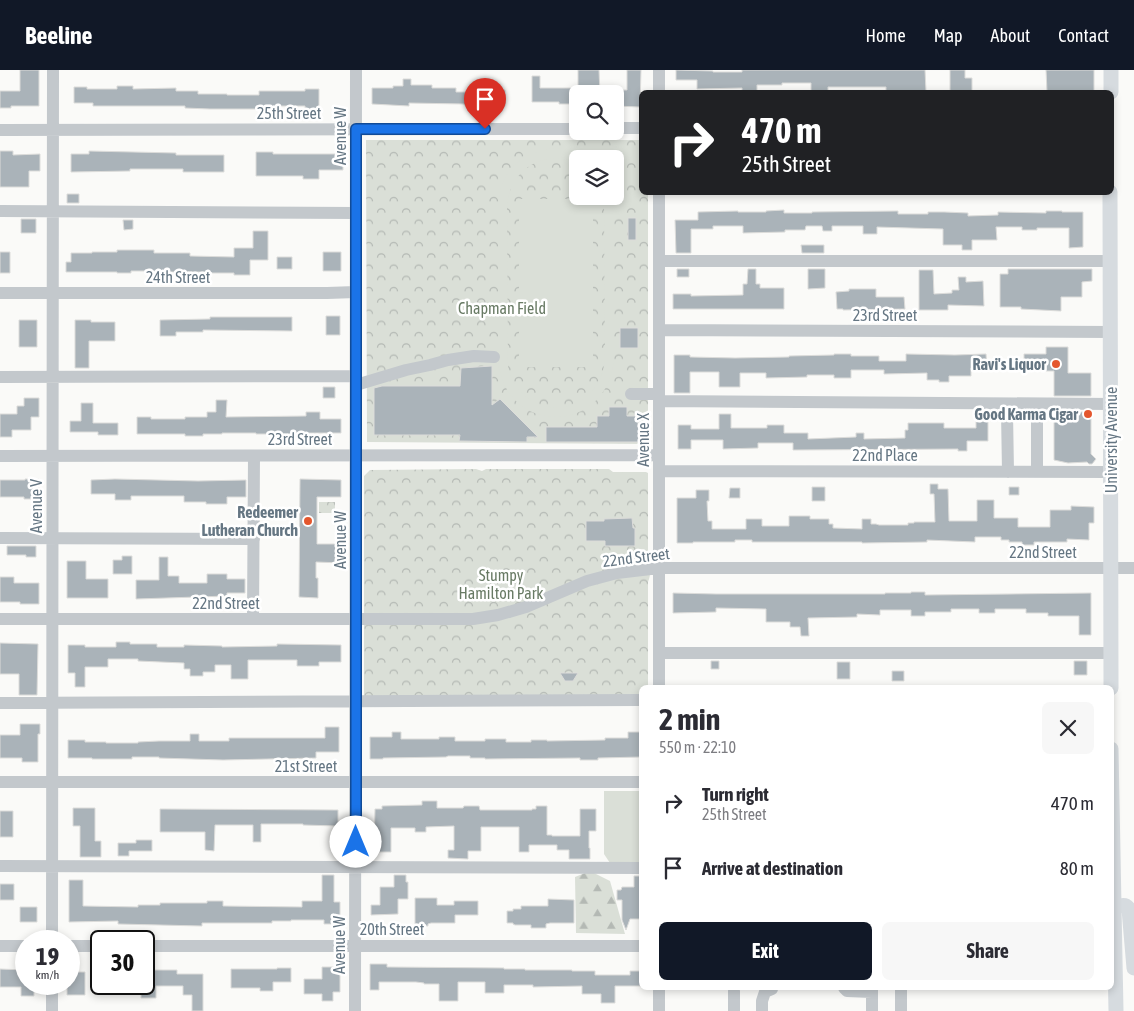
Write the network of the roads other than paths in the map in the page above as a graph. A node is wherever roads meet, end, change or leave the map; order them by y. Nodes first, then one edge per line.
1 (53, 70) edge
2 (356, 70) edge
3 (659, 70) edge
4 (1111, 70) edge
5 (659, 90) edge
6 (1111, 90) edge
7 (569, 128) edge
8 (624, 128) edge
9 (639, 128) edge
10 (53, 129) junction
11 (356, 129) junction
12 (0, 130) edge
13 (659, 195) edge
14 (1110, 195) edge
15 (0, 211) edge
16 (53, 211) junction
17 (356, 213) junction
18 (659, 262) junction
19 (1111, 262) junction
20 (356, 292) junction
21 (0, 293) edge
22 (53, 293) junction
23 (659, 330) junction
24 (1111, 332) junction
25 (494, 357) dead end
26 (0, 376) edge
27 (53, 377) junction
28 (356, 381) junction
29 (631, 394) dead end
30 (659, 398) junction
31 (1111, 404) junction
32 (659, 455) junction
33 (0, 456) edge
34 (53, 456) junction
35 (254, 456) junction
36 (356, 456) junction
37 (659, 471) junction
38 (1008, 472) junction
39 (1037, 472) junction
40 (1111, 472) junction
41 (0, 538) edge
42 (52, 538) junction
43 (254, 539) junction
44 (659, 568) junction
45 (1110, 568) junction
46 (1134, 568) edge
47 (0, 619) edge
48 (52, 619) junction
49 (253, 620) junction
50 (356, 620) junction
51 (659, 653) junction
52 (1111, 653) junction
53 (659, 685) edge
54 (1111, 685) edge
55 (639, 700) edge
56 (356, 702) junction
57 (0, 703) edge
58 (52, 703) junction
59 (0, 782) edge
60 (52, 782) junction
61 (356, 782) junction
62 (639, 782) edge
63 (0, 866) edge
64 (52, 866) junction
65 (356, 866) junction
66 (639, 868) edge
67 (1114, 908) edge
68 (52, 930) edge
69 (1114, 942) edge
70 (0, 946) edge
71 (15, 946) edge
72 (155, 946) edge
73 (356, 946) junction
74 (639, 946) edge
75 (1134, 968) edge
76 (659, 990) edge
77 (770, 990) edge
78 (846, 990) edge
79 (872, 990) edge
80 (900, 990) edge
81 (734, 991) dead end
82 (52, 995) edge
83 (52, 1011) edge
84 (355, 1011) edge
85 (659, 1011) edge
86 (734, 1011) edge
87 (762, 1011) edge
88 (872, 1011) edge
89 (900, 1011) edge
90 (1116, 1011) edge

1 - 10 street, Avenue V
2 - 11 street, Avenue W
3 - 5 street
4 - 6 main road
7 - 11 street, 25th Street
8 - 9 street
10 - 11 street, 25th Street
10 - 12 street, 25th Street
10 - 16 street, Avenue V
11 - 17 street, Avenue W
13 - 18 street, Avenue X
14 - 19 main road, University Avenue
15 - 16 street
16 - 17 street
16 - 22 street, Avenue V
17 - 20 street, Avenue W
18 - 19 street
18 - 23 street, Avenue X
19 - 24 main road, University Avenue
20 - 22 street, 24th Street
20 - 28 street, Avenue W
21 - 22 street, 24th Street
22 - 27 street, Avenue V
23 - 24 street, 23rd Street
23 - 30 street, Avenue X
24 - 31 main road, University Avenue
25 - 28 street
26 - 27 street
27 - 28 street
27 - 34 street, Avenue V
28 - 36 street, Avenue W
29 - 30 street
30 - 31 street
30 - 32 street, Avenue X
31 - 40 main road, University Avenue
32 - 36 street, 23rd Street
32 - 37 street, Avenue X
33 - 34 street, 23rd Street
34 - 35 street, 23rd Street
34 - 42 street, Avenue V
35 - 36 street, 23rd Street
35 - 43 street
36 - 50 street, Avenue W
37 - 38 street, 22nd Place
37 - 44 street, Avenue X
38 - 39 street, 22nd Place
38 - 39 street
39 - 40 street, 22nd Place
40 - 45 main road, University Avenue
41 - 42 street
42 - 43 street
42 - 48 street, Avenue V
43 - 49 street
44 - 45 street, 22nd Street
44 - 50 street, 22nd Street
44 - 51 street, Avenue X
45 - 46 street, 22nd Street
45 - 52 main road, University Avenue
47 - 48 street, 22nd Street
48 - 49 street, 22nd Street
48 - 58 street, Avenue V
49 - 50 street, 22nd Street
50 - 56 street, Avenue W
51 - 52 street
51 - 53 street, Avenue X
52 - 54 main road, University Avenue
55 - 56 street
56 - 58 street
56 - 61 street, Avenue W
57 - 58 street
58 - 60 street, Avenue V
59 - 60 street, 21st Street
60 - 61 street, 21st Street
60 - 64 street, Avenue V
61 - 62 street, 21st Street
61 - 65 street, Avenue W
63 - 64 street
64 - 65 street
64 - 68 street, Avenue V
65 - 66 street
65 - 73 street, Avenue W
67 - 75 main road
69 - 90 main road
70 - 71 street
72 - 73 street, 20th Street
73 - 74 street, 20th Street
73 - 84 street, Avenue W
76 - 85 street
77 - 87 street
78 - 79 street
79 - 88 street
80 - 89 street
81 - 86 street
82 - 83 street

